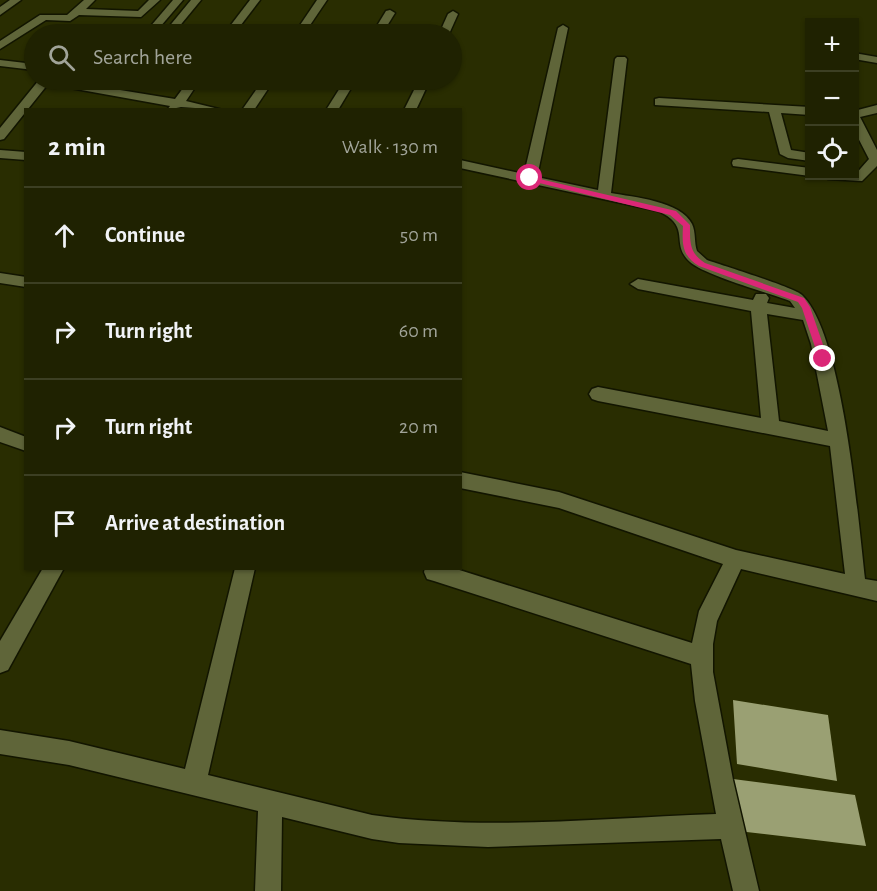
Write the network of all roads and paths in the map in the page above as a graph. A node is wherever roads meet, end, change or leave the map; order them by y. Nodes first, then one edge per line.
1 (90, 0) edge
2 (155, 0) edge
3 (178, 0) edge
4 (196, 0) edge
5 (255, 0) edge
6 (322, 0) edge
7 (9, 2) edge
8 (0, 12) edge
9 (78, 12) junction
10 (390, 13) dead end
11 (453, 14) dead end
12 (33, 24) edge
13 (158, 24) edge
14 (176, 24) edge
15 (237, 24) edge
16 (306, 24) edge
17 (383, 24) edge
18 (448, 24) edge
19 (563, 28) dead end
20 (24, 30) edge
21 (0, 46) edge
22 (859, 57) edge
23 (621, 59) dead end
24 (877, 60) edge
25 (0, 63) edge
26 (24, 67) edge
27 (37, 90) edge
28 (102, 90) edge
29 (188, 90) edge
30 (261, 90) edge
31 (344, 90) edge
32 (419, 90) edge
33 (114, 92) joint
34 (659, 102) dead end
35 (176, 106) edge
36 (196, 108) edge
37 (249, 108) edge
38 (333, 108) edge
39 (411, 108) edge
40 (774, 108) junction
41 (877, 109) edge
42 (805, 111) edge
43 (859, 115) edge
44 (859, 126) edge
45 (0, 136) edge
46 (0, 154) edge
47 (24, 156) edge
48 (805, 156) edge
49 (738, 163) dead end
50 (874, 163) edge
51 (462, 164) edge
52 (805, 171) edge
53 (859, 176) edge
54 (530, 178) junction
55 (604, 197) junction
56 (0, 278) edge
57 (24, 282) edge
58 (638, 284) dead end
59 (764, 286) junction
60 (758, 306) junction
61 (809, 316) junction
62 (598, 394) dead end
63 (771, 427) junction
64 (0, 434) edge
65 (839, 440) junction
66 (24, 444) edge
67 (462, 480) edge
68 (736, 559) junction
69 (53, 570) edge
70 (245, 570) edge
71 (434, 572) dead end
72 (856, 586) junction
73 (877, 591) edge
74 (700, 657) junction
75 (0, 662) edge
76 (0, 742) edge
77 (194, 783) junction
78 (270, 801) junction
79 (730, 825) junction
80 (268, 891) edge
81 (746, 891) edge

1 - 9 street
2 - 9 street
3 - 13 street
4 - 14 street
5 - 15 street
6 - 16 street
7 - 8 street
9 - 12 street
10 - 17 street
11 - 18 street
19 - 54 street
20 - 21 street
22 - 24 street
23 - 55 street
25 - 26 street
27 - 45 street
28 - 33 street
29 - 35 street
30 - 37 street
31 - 38 street
32 - 39 street
33 - 35 street
34 - 40 street
35 - 36 street
40 - 42 street
40 - 48 street
41 - 43 street
44 - 50 street
46 - 47 street
49 - 52 street
50 - 53 street
51 - 54 street
54 - 55 street
55 - 59 street
56 - 57 street
58 - 60 street
59 - 60 street
59 - 61 street
60 - 61 street
60 - 63 street
61 - 65 street
62 - 63 street
63 - 65 street
64 - 66 street
65 - 72 street
67 - 68 street
68 - 72 street
68 - 74 street
69 - 75 street
70 - 77 street
71 - 74 street
72 - 73 street
74 - 79 street
76 - 77 street
77 - 78 street
78 - 79 street
78 - 80 street
79 - 81 street

